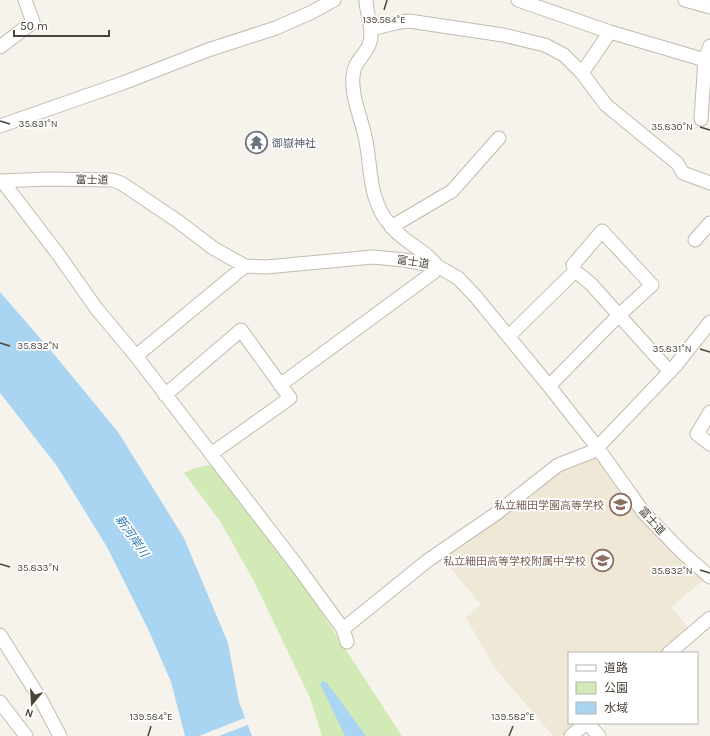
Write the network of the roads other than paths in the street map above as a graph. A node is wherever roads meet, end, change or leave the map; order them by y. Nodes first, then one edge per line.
1 (25, 0) edge
2 (334, 0) edge
3 (366, 0) edge
4 (518, 0) edge
5 (685, 0) edge
6 (710, 7) edge
7 (371, 28) junction
8 (610, 32) junction
9 (710, 46) edge
10 (0, 47) edge
11 (707, 66) edge
12 (582, 73) junction
13 (701, 119) dead end
14 (0, 126) edge
15 (499, 138) dead end
16 (2, 182) edge
17 (710, 183) edge
18 (710, 223) edge
19 (391, 227) junction
20 (695, 240) dead end
21 (245, 266) junction
22 (437, 266) junction
23 (575, 272) junction
24 (619, 315) junction
25 (710, 322) edge
26 (509, 336) junction
27 (136, 356) junction
28 (670, 372) junction
29 (280, 385) junction
30 (549, 386) junction
31 (165, 395) junction
32 (710, 412) edge
33 (710, 444) edge
34 (597, 447) junction
35 (211, 454) junction
36 (709, 574) edge
37 (710, 618) edge
38 (343, 629) junction
39 (0, 635) edge
40 (347, 642) dead end
41 (670, 652) edge
42 (0, 702) edge
43 (585, 724) edge
44 (587, 724) edge
45 (26, 736) edge
46 (60, 736) edge
47 (571, 736) edge
48 (599, 736) edge

1 - 10 street
2 - 14 street
3 - 7 street
4 - 8 street
5 - 6 street
7 - 12 street
7 - 19 street
8 - 11 street
8 - 12 street
9 - 11 street
11 - 13 street
12 - 17 street
15 - 19 street
16 - 21 street, 富士道
16 - 27 street
18 - 20 street
19 - 22 street
21 - 22 street, 富士道
21 - 27 street
22 - 26 street, 富士道
22 - 29 street
23 - 24 street
23 - 24 street
23 - 26 street
24 - 28 street
24 - 30 street
25 - 28 street
26 - 30 street, 富士道
27 - 31 street
28 - 34 street
29 - 31 street
29 - 35 street
30 - 34 street, 富士道
31 - 35 street
32 - 33 street
34 - 36 street, 富士道
34 - 38 street
35 - 38 street
37 - 41 street
38 - 40 street
39 - 46 street
42 - 45 street
43 - 47 street
44 - 48 street

